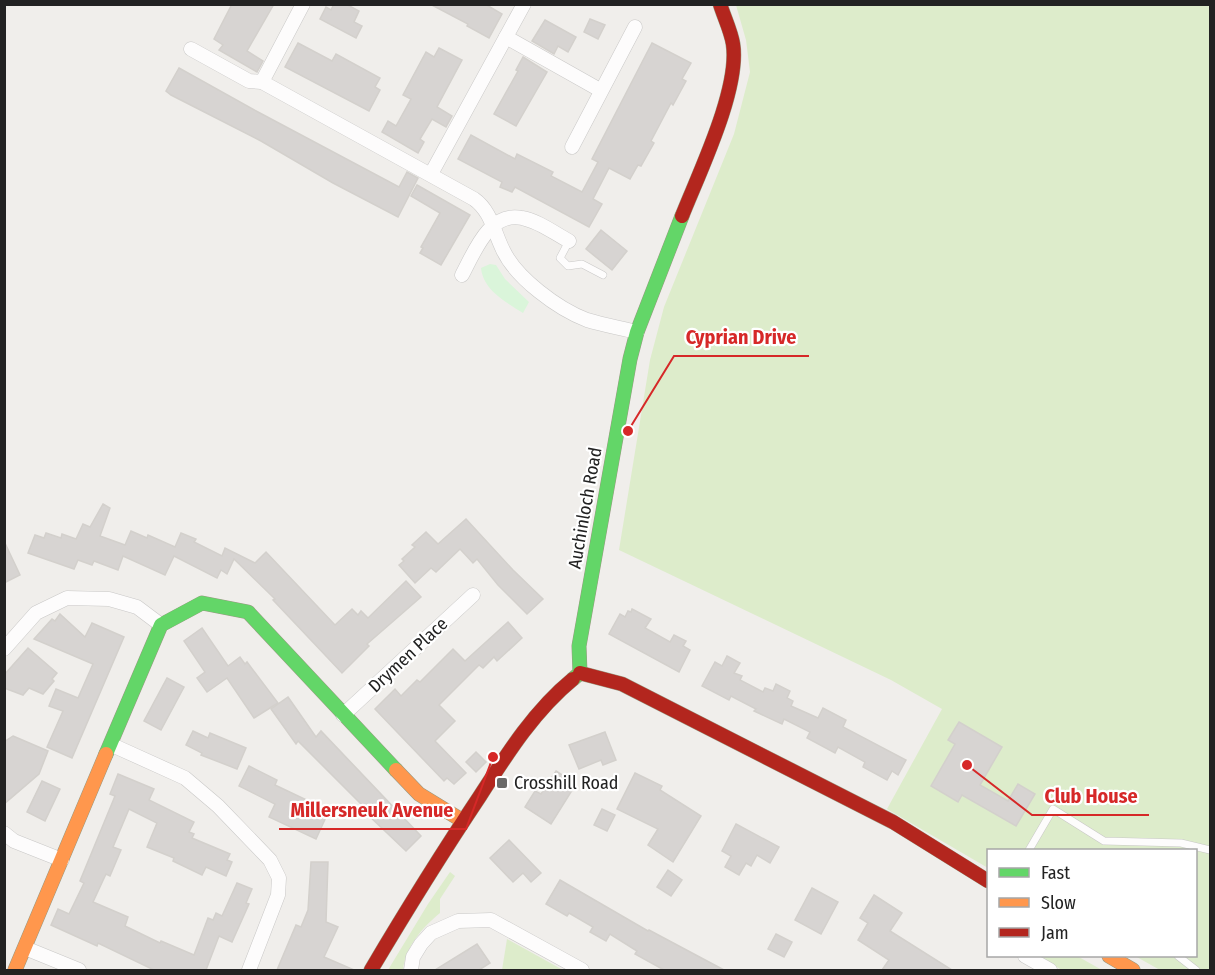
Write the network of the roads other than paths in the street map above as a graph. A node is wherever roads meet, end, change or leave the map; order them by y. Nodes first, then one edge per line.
1 (303, 4) edge
2 (524, 4) edge
3 (720, 4) edge
4 (634, 27) dead end
5 (506, 37) junction
6 (191, 49) dead end
7 (262, 82) junction
8 (600, 90) junction
9 (572, 147) dead end
10 (431, 174) junction
11 (493, 226) junction
12 (569, 241) joint
13 (462, 275) dead end
14 (603, 275) dead end
15 (637, 332) junction
16 (473, 595) dead end
17 (161, 625) junction
18 (4, 649) edge
19 (580, 674) junction
20 (343, 715) junction
21 (112, 745) junction
22 (463, 820) junction
23 (4, 832) edge
24 (1030, 849) edge
25 (1210, 850) edge
26 (62, 860) junction
27 (987, 880) edge
28 (25, 948) junction
29 (1027, 957) edge
30 (1111, 957) edge
31 (1179, 957) edge
32 (15, 970) edge
33 (79, 970) edge
34 (249, 970) edge
35 (371, 970) edge
36 (411, 970) edge
37 (582, 970) edge
38 (1050, 970) edge
39 (1133, 970) edge
40 (1196, 970) edge

1 - 7 street
2 - 5 street
3 - 15 main road, Auchinloch Road
4 - 8 street
5 - 8 street
5 - 10 street
6 - 7 street
7 - 10 street
8 - 9 street
10 - 11 street
11 - 12 street
11 - 13 street
11 - 15 street
12 - 14 lane
15 - 19 main road, Auchinloch Road
16 - 20 street, Drymen Place
17 - 18 street
17 - 20 main road
17 - 21 main road
19 - 22 main road
19 - 27 main road
20 - 22 main road
21 - 26 main road
21 - 34 street
22 - 35 main road
23 - 26 street
24 - 25 lane
26 - 28 main road
28 - 32 main road
28 - 33 street
29 - 38 street
30 - 39 main road
31 - 40 lane
36 - 37 street

